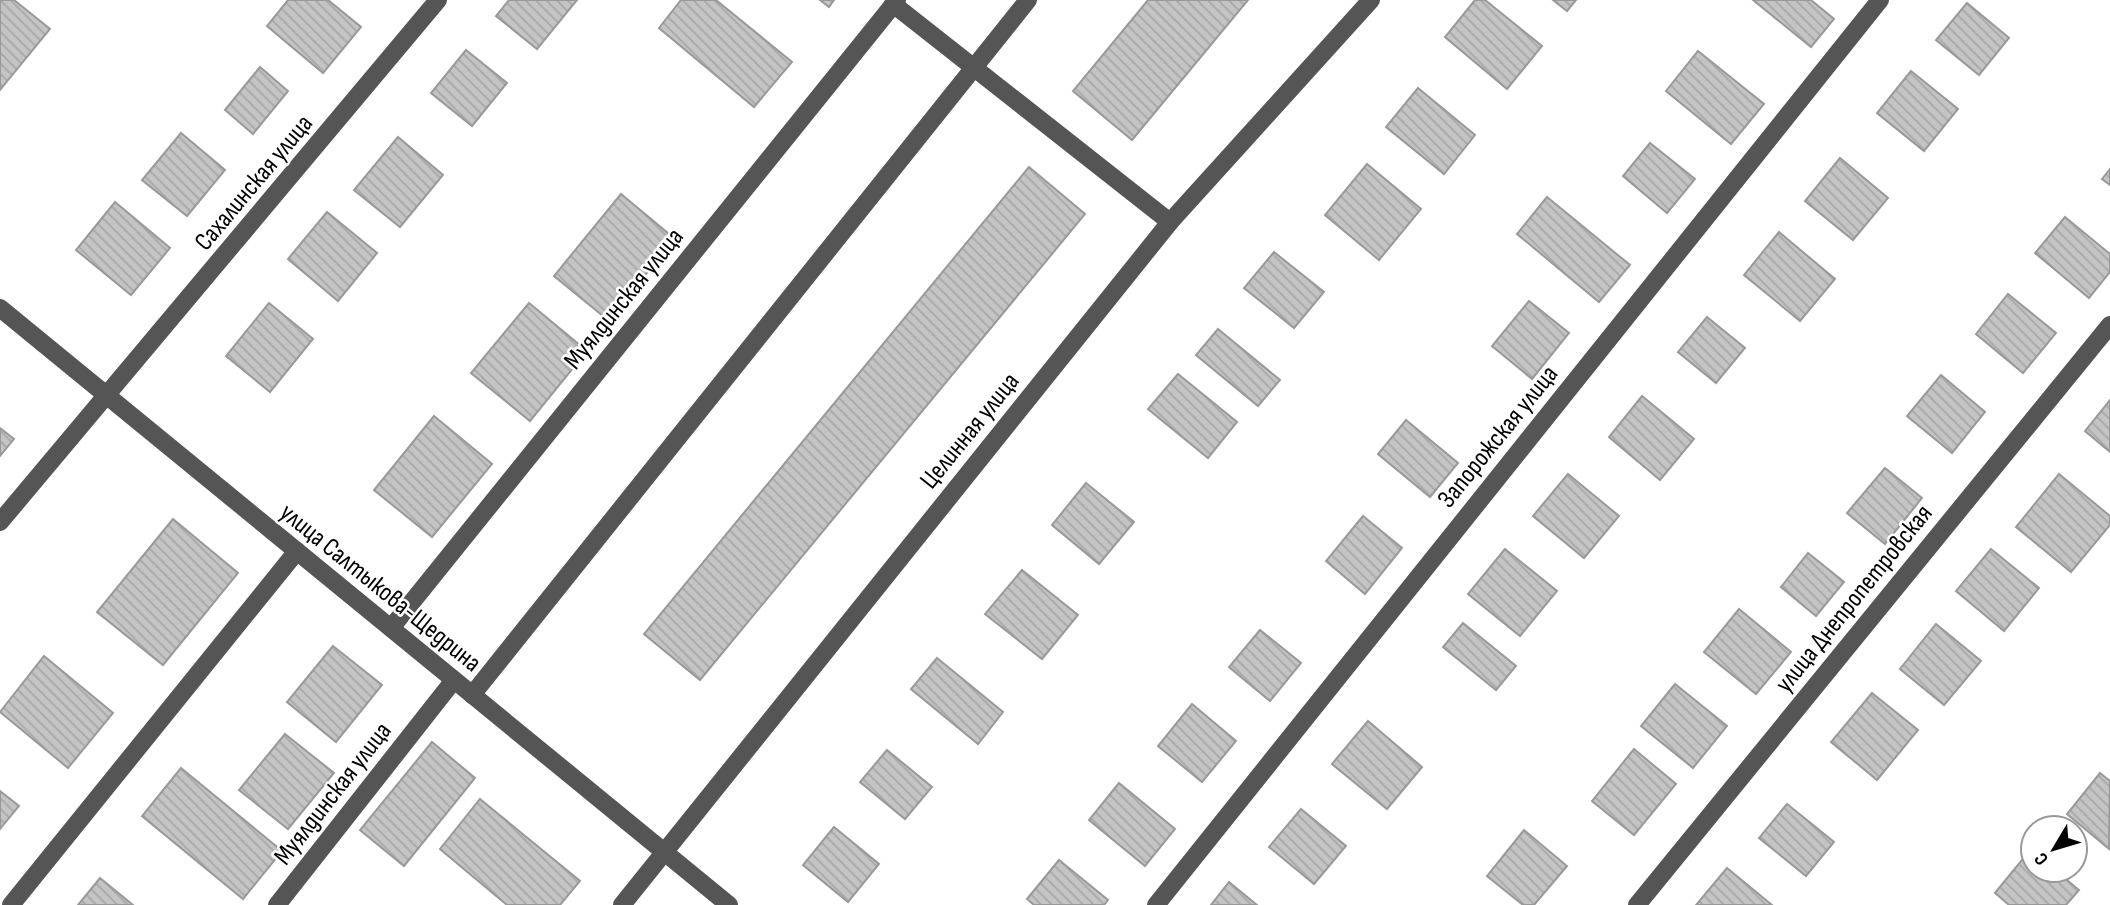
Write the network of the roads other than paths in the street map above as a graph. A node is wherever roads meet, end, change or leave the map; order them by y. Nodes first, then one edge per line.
1 (438, 0) edge
2 (1028, 0) edge
3 (1371, 0) edge
4 (1880, 0) edge
5 (895, 2) edge
6 (973, 67) junction
7 (1170, 222) junction
8 (0, 308) edge
9 (2110, 325) edge
10 (108, 397) junction
11 (0, 522) edge
12 (297, 551) junction
13 (391, 628) junction
14 (454, 680) junction
15 (471, 695) junction
16 (664, 852) junction
17 (11, 905) edge
18 (277, 905) edge
19 (622, 905) edge
20 (729, 905) edge
21 (1156, 905) edge
22 (1637, 905) edge

1 - 10 street, Сахалинская улица
2 - 6 street
3 - 7 street, Целинная улица
4 - 21 street, Запорожская улица
5 - 6 street
5 - 13 street, Муялдинская улица
6 - 7 street
6 - 15 street
7 - 16 street, Целинная улица
8 - 10 street, улица Салтыкова-Щедрина
9 - 22 street, улица Днепропетровская
10 - 11 street, Сахалинская улица
10 - 12 street, улица Салтыкова-Щедрина
12 - 13 street, улица Салтыкова-Щедрина
12 - 17 street
13 - 14 street, улица Салтыкова-Щедрина
14 - 15 street, улица Салтыкова-Щедрина
14 - 18 street, Муялдинская улица
15 - 16 street, улица Салтыкова-Щедрина
16 - 19 street, Целинная улица
16 - 20 street, улица Салтыкова-Щедрина

